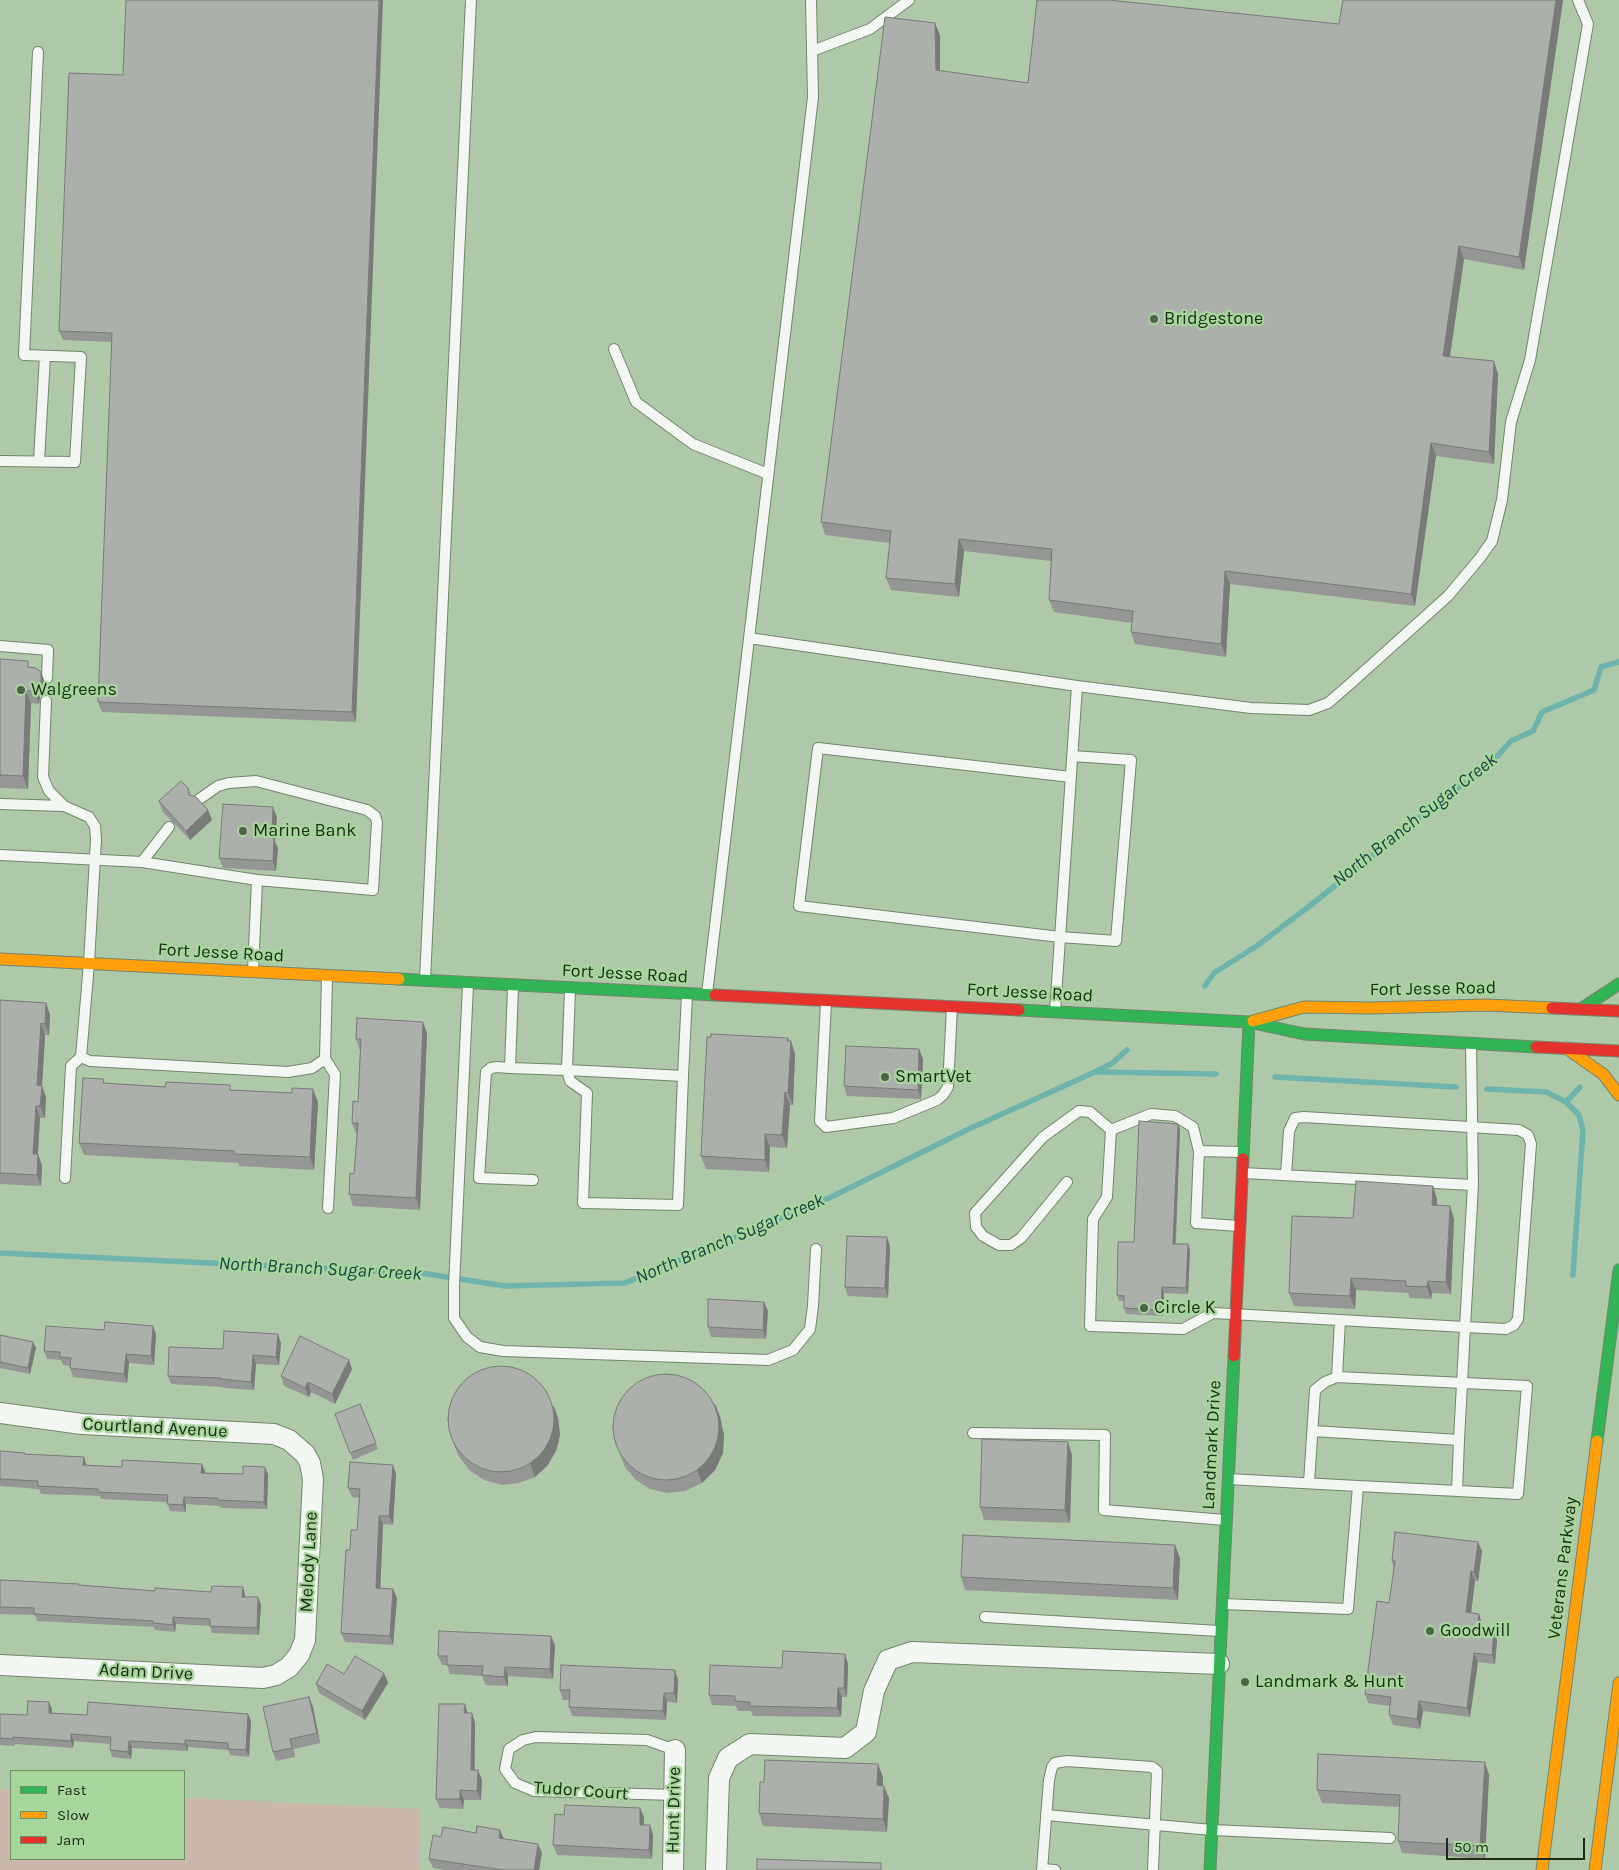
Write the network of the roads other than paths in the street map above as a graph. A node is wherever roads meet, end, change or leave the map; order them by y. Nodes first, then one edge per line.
1 (471, 0) edge
2 (811, 0) edge
3 (909, 0) edge
4 (1578, 0) edge
5 (812, 51) junction
6 (38, 52) dead end
7 (614, 348) dead end
8 (45, 356) junction
9 (0, 461) edge
10 (39, 461) junction
11 (768, 474) junction
12 (748, 638) junction
13 (0, 646) edge
14 (47, 678) dead end
15 (1077, 686) junction
16 (46, 701) dead end
17 (1072, 756) junction
18 (1071, 777) junction
19 (198, 800) edge
20 (0, 804) edge
21 (64, 806) junction
22 (169, 827) edge
23 (0, 855) edge
24 (95, 861) junction
25 (142, 862) junction
26 (257, 880) junction
27 (1060, 937) junction
28 (0, 959) edge
29 (89, 963) junction
30 (253, 973) junction
31 (327, 977) junction
32 (425, 981) junction
33 (468, 984) junction
34 (1619, 984) edge
35 (512, 986) junction
36 (570, 989) junction
37 (687, 994) junction
38 (707, 995) junction
39 (826, 1001) junction
40 (952, 1007) junction
41 (1581, 1009) junction
42 (1619, 1011) edge
43 (1055, 1012) junction
44 (1249, 1022) junction
45 (1471, 1043) junction
46 (1566, 1048) junction
47 (1619, 1051) edge
48 (81, 1057) junction
49 (325, 1059) junction
50 (510, 1068) junction
51 (567, 1070) junction
52 (683, 1076) junction
53 (1619, 1095) edge
54 (1472, 1127) junction
55 (1111, 1130) junction
56 (1199, 1151) junction
57 (1243, 1152) junction
58 (1242, 1173) junction
59 (1286, 1175) junction
60 (65, 1178) dead end
61 (533, 1180) dead end
62 (1067, 1182) dead end
63 (1473, 1185) junction
64 (328, 1208) dead end
65 (1239, 1226) junction
66 (816, 1249) dead end
67 (1619, 1270) edge
68 (1235, 1314) junction
69 (1340, 1320) junction
70 (1465, 1327) junction
71 (1337, 1377) junction
72 (1462, 1383) junction
73 (0, 1413) edge
74 (1313, 1431) junction
75 (974, 1433) dead end
76 (1459, 1440) junction
77 (305, 1454) joint
78 (1228, 1480) junction
79 (1309, 1482) junction
80 (1358, 1486) junction
81 (1457, 1491) junction
82 (1226, 1520) junction
83 (1222, 1604) junction
84 (985, 1617) dead end
85 (1220, 1631) junction
86 (1219, 1664) junction
87 (0, 1665) edge
88 (289, 1667) joint
89 (1619, 1683) edge
90 (675, 1750) joint
91 (675, 1796) junction
92 (1046, 1815) junction
93 (1156, 1825) junction
94 (1212, 1830) junction
95 (1390, 1838) dead end
96 (1042, 1869) edge
97 (673, 1870) edge
98 (716, 1870) edge
99 (1055, 1870) edge
100 (1153, 1870) edge
101 (1210, 1870) edge
102 (1542, 1870) edge
103 (1595, 1870) edge

1 - 32 lane
2 - 5 lane
3 - 5 lane
4 - 15 lane
5 - 11 lane
6 - 8 lane
7 - 11 lane
8 - 10 lane
8 - 10 lane
9 - 10 lane
11 - 12 lane
12 - 15 lane
12 - 38 lane
13 - 14 lane
15 - 17 lane
16 - 21 lane
17 - 18 lane
17 - 27 lane
18 - 27 lane
18 - 27 lane
19 - 26 lane
20 - 21 lane
21 - 24 lane
22 - 25 lane
23 - 24 lane
24 - 25 lane
24 - 29 lane
25 - 26 lane
26 - 30 lane
27 - 43 lane
28 - 29 main road, Fort Jesse Road
29 - 30 main road, Fort Jesse Road
29 - 48 lane
30 - 31 main road, Fort Jesse Road
31 - 32 main road, Fort Jesse Road
31 - 49 lane
32 - 33 main road, Fort Jesse Road
33 - 35 main road, Fort Jesse Road
33 - 66 lane
34 - 41 main road
35 - 36 main road, Fort Jesse Road
35 - 50 lane
36 - 37 main road, Fort Jesse Road
36 - 51 lane
37 - 38 main road, Fort Jesse Road
37 - 52 lane
38 - 39 main road, Fort Jesse Road
39 - 40 main road, Fort Jesse Road
39 - 40 lane
40 - 43 main road, Fort Jesse Road
41 - 42 main road, Fort Jesse Road
41 - 44 main road, Fort Jesse Road
43 - 44 main road, Fort Jesse Road
44 - 45 main road, Fort Jesse Road
44 - 57 main road, Landmark Drive
45 - 46 main road, Fort Jesse Road
45 - 54 lane
46 - 47 main road, Fort Jesse Road
46 - 53 main road
48 - 49 lane
48 - 60 lane
49 - 64 lane
50 - 51 lane
50 - 61 lane
51 - 52 lane
51 - 52 lane
54 - 59 lane
54 - 63 lane
54 - 70 lane
55 - 56 lane
55 - 62 lane
55 - 68 lane
56 - 57 lane
56 - 65 lane
57 - 58 main road, Landmark Drive
58 - 59 lane
58 - 65 main road, Landmark Drive
59 - 63 lane
63 - 70 lane
65 - 68 main road, Landmark Drive
67 - 102 main road, Veterans Parkway
68 - 69 lane
68 - 78 main road, Landmark Drive
69 - 70 lane
69 - 71 lane
70 - 72 lane
71 - 72 lane
71 - 74 lane
72 - 76 lane
72 - 81 lane
73 - 77 street, Courtland Avenue
74 - 76 lane
74 - 79 lane
75 - 82 lane
76 - 81 lane
77 - 88 street, Melody Lane
78 - 79 lane
78 - 82 main road, Landmark Drive
79 - 80 lane
80 - 81 lane
80 - 83 lane
82 - 83 main road, Landmark Drive
83 - 85 main road, Landmark Drive
84 - 85 lane
85 - 86 main road, Landmark Drive
86 - 94 main road, Landmark Drive
86 - 98 street
87 - 88 street, Adam Drive
89 - 103 main road
90 - 91 street, Hunt Drive
90 - 91 lane, Tudor Court
91 - 97 street, Hunt Drive
92 - 93 lane
92 - 93 lane
92 - 96 lane
93 - 94 lane
93 - 100 lane
94 - 95 lane
94 - 101 main road, Landmark Drive
96 - 99 lane

